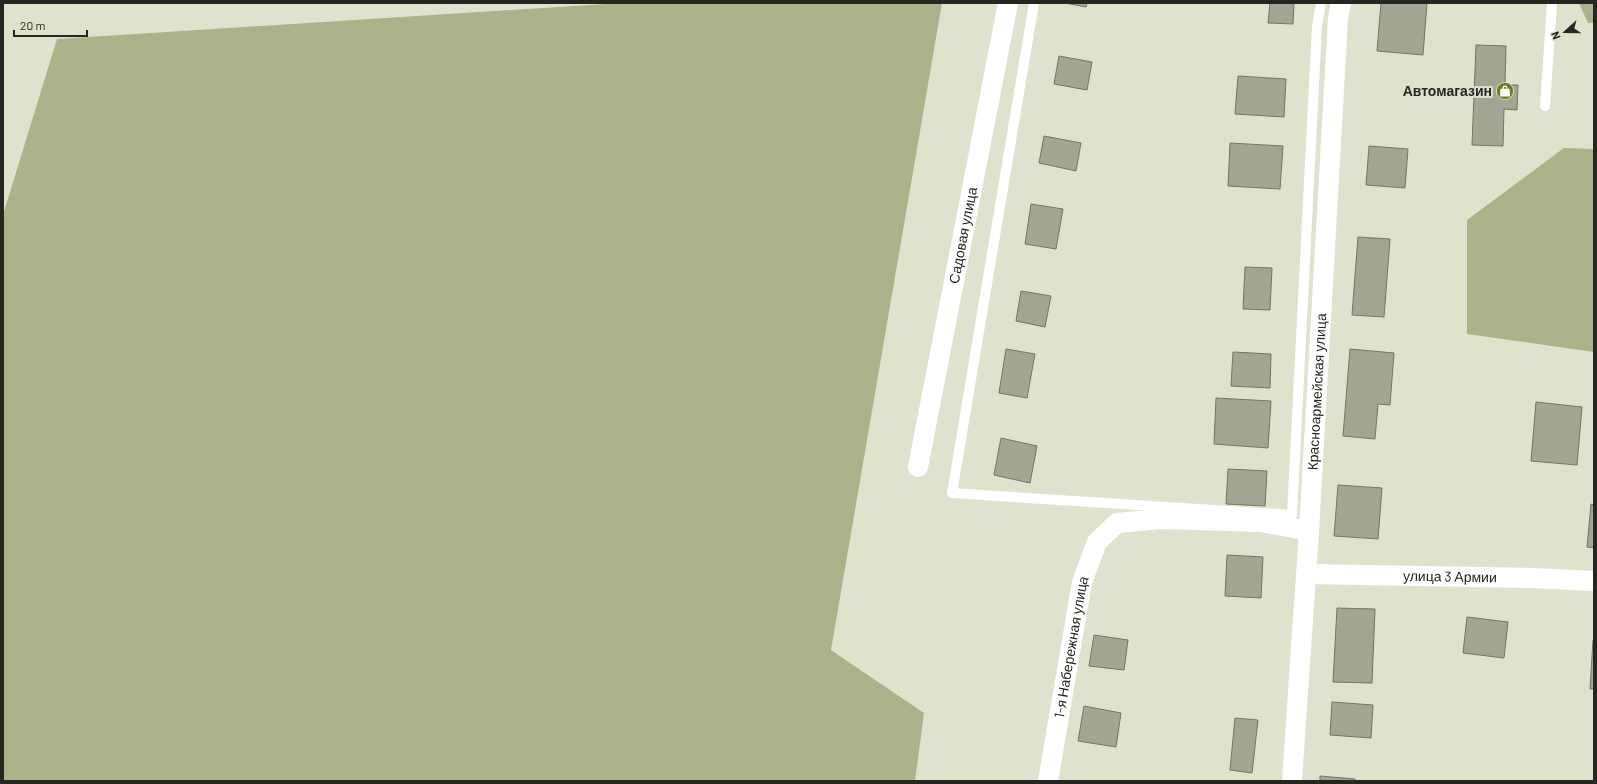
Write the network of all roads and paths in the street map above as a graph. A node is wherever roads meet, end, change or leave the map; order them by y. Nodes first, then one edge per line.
1 (1008, 3) edge
2 (1034, 3) edge
3 (1321, 3) edge
4 (1341, 3) edge
5 (1552, 3) edge
6 (1545, 106) dead end
7 (918, 467) dead end
8 (1309, 531) junction
9 (1307, 574) junction
10 (1594, 581) edge
11 (1048, 781) edge
12 (1292, 781) edge

1 - 7 street, Садовая улица
2 - 3 lane
4 - 8 street, Красноармейская улица
5 - 6 lane
8 - 9 street, Красноармейская улица
8 - 11 street, 1-я Набережная улица
9 - 10 street, улица 3 Армии
9 - 12 street, Красноармейская улица

